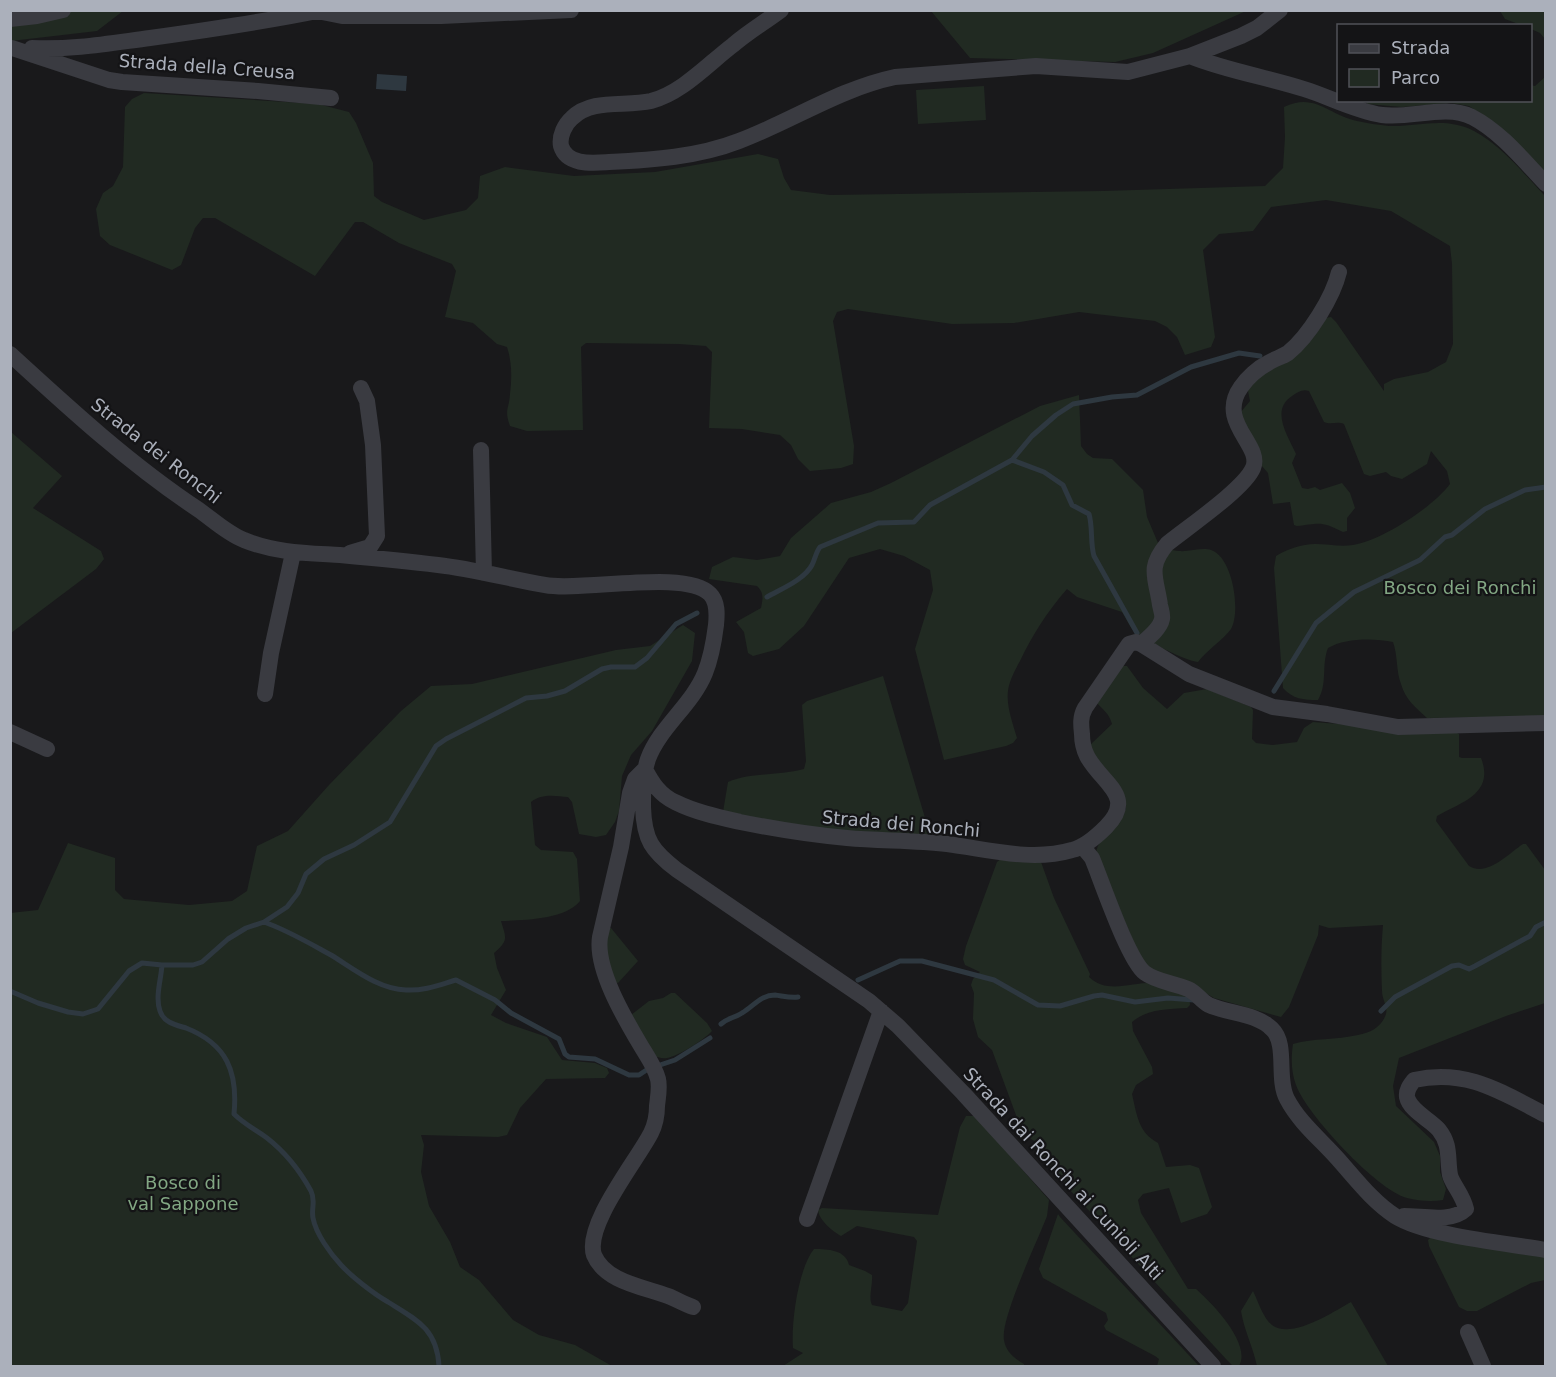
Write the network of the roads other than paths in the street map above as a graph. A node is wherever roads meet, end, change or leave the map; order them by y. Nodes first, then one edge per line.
1 (63, 10) edge
2 (571, 10) edge
3 (781, 10) edge
4 (1280, 10) edge
5 (320, 11) edge
6 (10, 19) edge
7 (11, 48) edge
8 (1190, 56) junction
9 (331, 98) dead end
10 (1337, 100) edge
11 (1341, 102) edge
12 (1545, 184) edge
13 (1339, 272) dead end
14 (10, 354) edge
15 (361, 388) dead end
16 (481, 450) dead end
17 (293, 554) junction
18 (341, 555) junction
19 (484, 573) junction
20 (1141, 644) junction
21 (265, 694) dead end
22 (1545, 723) edge
23 (10, 732) edge
24 (47, 749) dead end
25 (645, 769) junction
26 (1082, 846) junction
27 (881, 1011) junction
28 (1545, 1115) edge
29 (1395, 1216) junction
30 (807, 1219) dead end
31 (1545, 1250) edge
32 (693, 1307) dead end
33 (1468, 1332) dead end
34 (1213, 1366) edge
35 (1483, 1366) edge

1 - 6 street
2 - 5 street, Strada della Creusa
3 - 8 street
4 - 8 street
5 - 7 street, Strada della Creusa
7 - 9 street, Strada della Creusa
8 - 10 street
11 - 12 street
13 - 20 street
14 - 17 street, Strada dei Ronchi
15 - 18 street, Strada dei Ronchi
16 - 19 street
17 - 18 street, Strada dei Ronchi
17 - 21 street
18 - 19 street, Strada dei Ronchi
19 - 25 street, Strada dei Ronchi
20 - 22 street
20 - 26 street
23 - 24 street
25 - 26 street, Strada dei Ronchi
25 - 27 street, Strada dai Ronchi ai Cunioli Alti
25 - 32 street
26 - 29 street
27 - 30 street
27 - 34 street, Strada dai Ronchi ai Cunioli Alti
28 - 29 street
29 - 31 street
33 - 35 street

